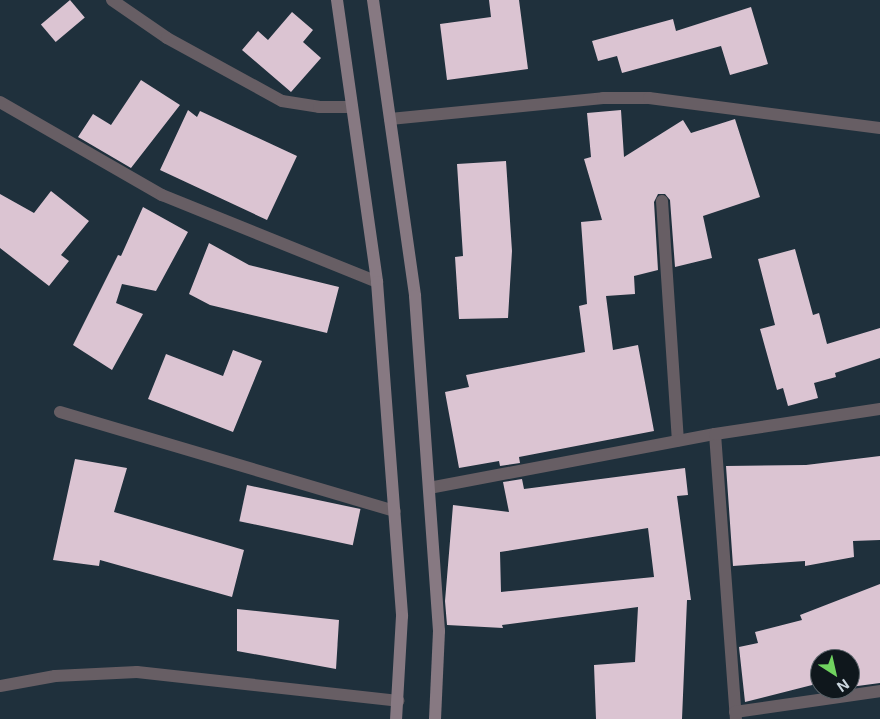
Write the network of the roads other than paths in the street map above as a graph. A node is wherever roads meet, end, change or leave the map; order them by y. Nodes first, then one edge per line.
1 (112, 0) edge
2 (337, 0) edge
3 (373, 0) edge
4 (0, 102) edge
5 (352, 107) junction
6 (390, 119) junction
7 (880, 128) edge
8 (662, 201) dead end
9 (377, 282) junction
10 (880, 409) edge
11 (60, 412) dead end
12 (715, 434) junction
13 (678, 440) junction
14 (429, 488) junction
15 (395, 511) junction
16 (0, 686) edge
17 (880, 691) edge
18 (398, 701) junction
19 (736, 715) edge
20 (396, 719) edge
21 (436, 719) edge

1 - 5 street
2 - 5 main road
3 - 6 main road
4 - 9 street
5 - 9 main road
6 - 7 street
6 - 14 main road
8 - 13 street
9 - 15 main road
10 - 12 street
11 - 15 street
12 - 13 street
12 - 19 street
13 - 14 street
14 - 21 main road
15 - 18 main road
16 - 18 street
17 - 19 street
18 - 20 main road

